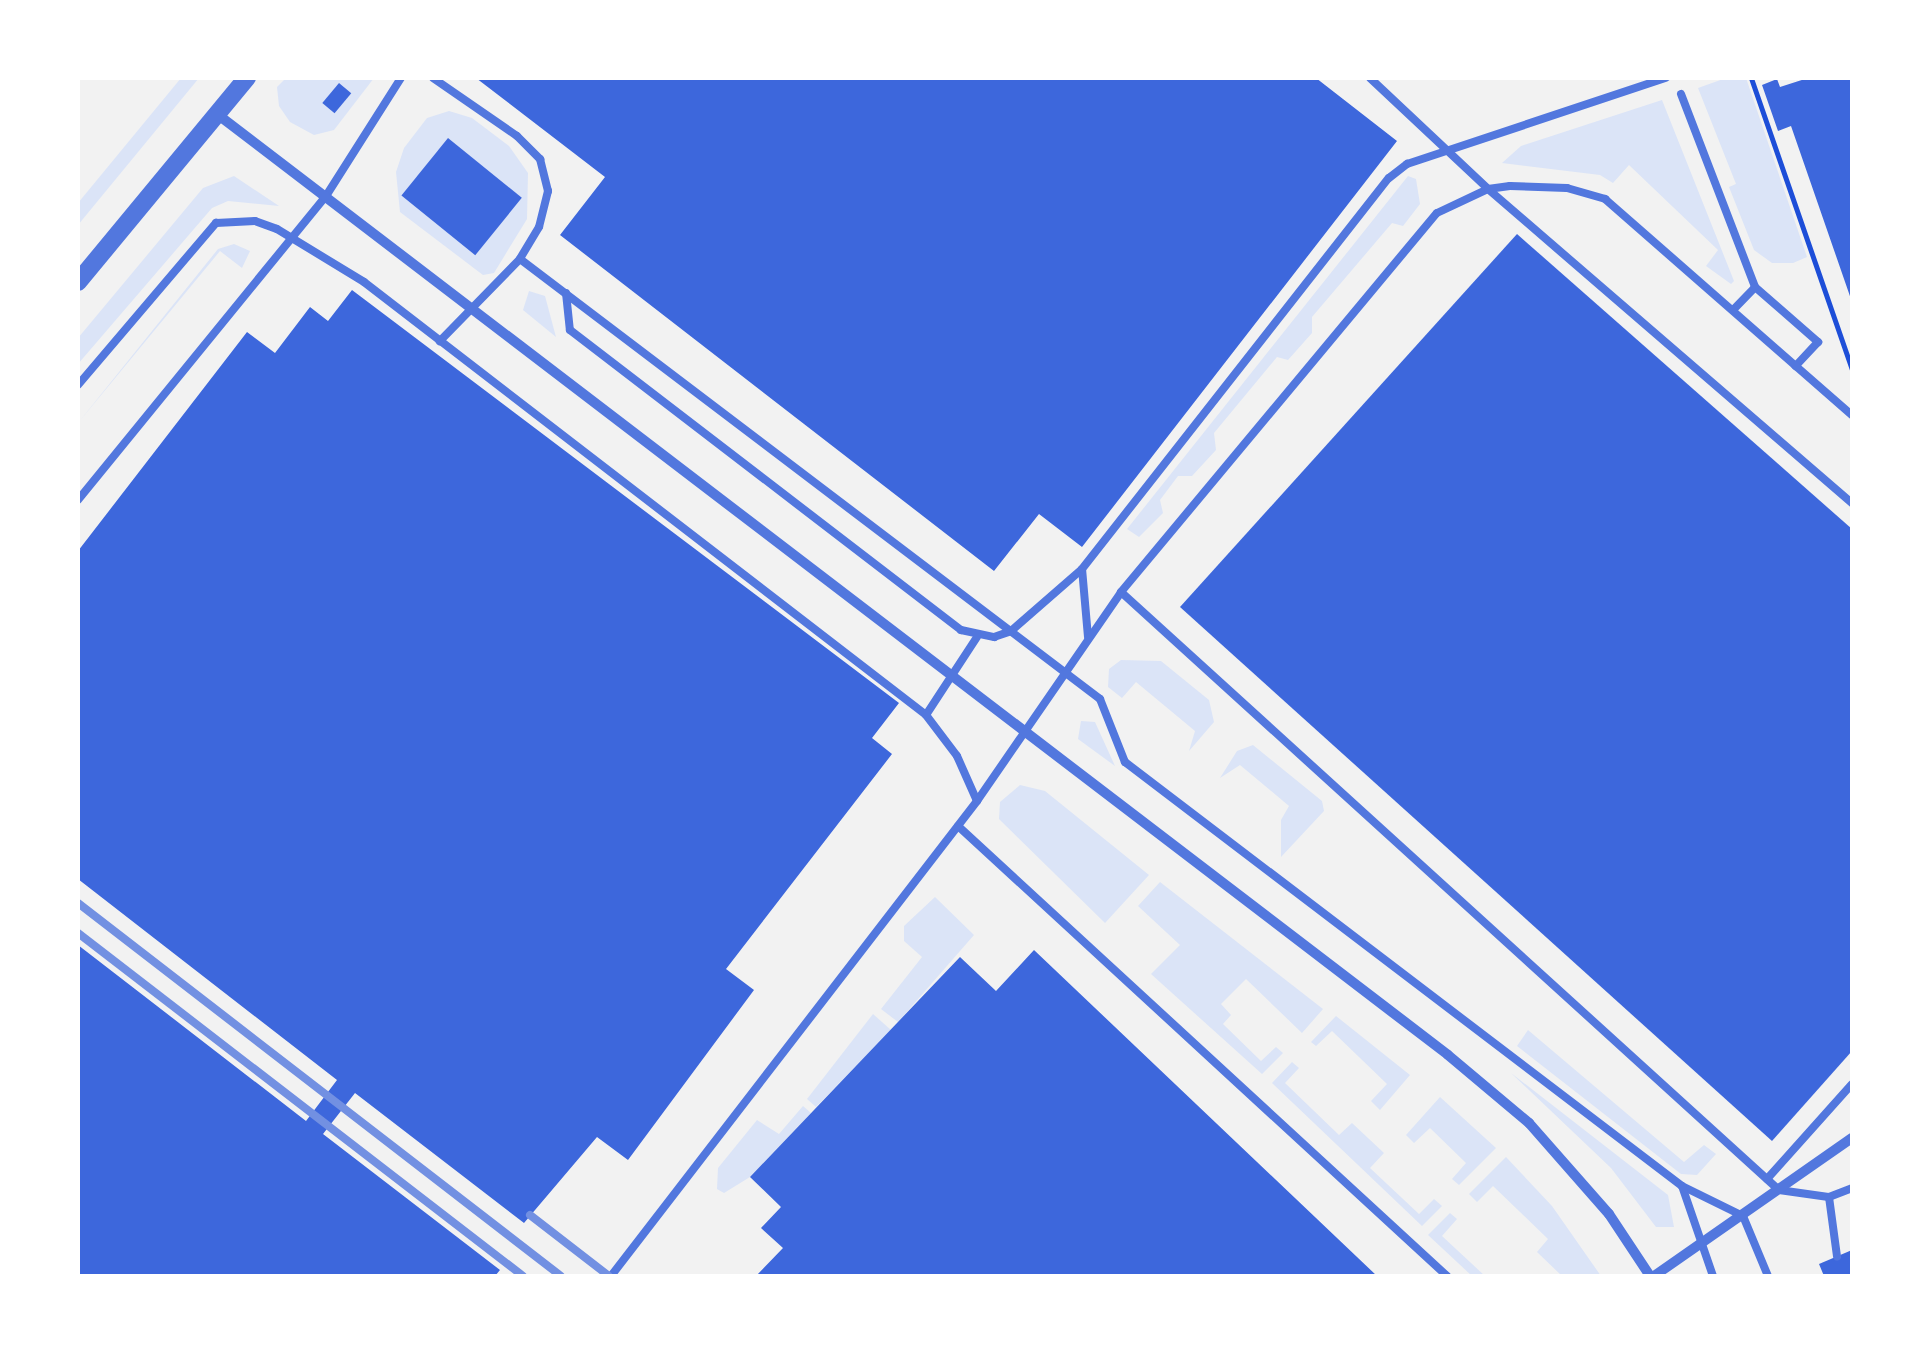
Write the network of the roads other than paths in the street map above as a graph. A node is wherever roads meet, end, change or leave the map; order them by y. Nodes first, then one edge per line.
1 (248, 78) edge
2 (400, 78) edge
3 (433, 78) edge
4 (1370, 78) edge
5 (1666, 78) edge
6 (1681, 94) dead end
7 (217, 114) junction
8 (1453, 150) junction
9 (1488, 189) junction
10 (326, 196) junction
11 (292, 238) junction
12 (520, 258) junction
13 (78, 282) edge
14 (1755, 288) junction
15 (566, 293) junction
16 (474, 306) junction
17 (1734, 309) junction
18 (440, 341) junction
19 (1796, 366) junction
20 (78, 386) edge
21 (1852, 415) edge
22 (78, 500) edge
23 (1852, 503) edge
24 (1082, 569) junction
25 (1121, 592) junction
26 (1012, 631) junction
27 (978, 637) junction
28 (1088, 639) junction
29 (1065, 672) junction
30 (952, 676) junction
31 (926, 715) junction
32 (1024, 732) junction
33 (977, 801) junction
34 (958, 826) junction
35 (1852, 1084) edge
36 (1852, 1138) edge
37 (1767, 1179) junction
38 (1682, 1186) junction
39 (1852, 1188) edge
40 (1780, 1190) junction
41 (1828, 1197) junction
42 (1742, 1216) junction
43 (1704, 1242) junction
44 (1837, 1256) dead end
45 (611, 1276) edge
46 (1447, 1276) edge
47 (1652, 1276) edge
48 (1713, 1276) edge
49 (1768, 1276) edge

1 - 7 street
2 - 10 lane
3 - 12 lane
4 - 8 lane
5 - 8 lane
6 - 14 lane
7 - 10 street
7 - 13 street
8 - 9 lane
8 - 24 lane
9 - 17 lane
9 - 23 lane
9 - 25 lane
10 - 11 lane
10 - 16 street
11 - 18 lane
11 - 20 lane
11 - 22 lane
12 - 15 lane
12 - 16 lane
14 - 17 lane
14 - 19 lane
15 - 26 lane
15 - 27 lane
16 - 18 lane
16 - 30 street
17 - 19 lane
18 - 31 lane
19 - 21 lane
24 - 26 lane
24 - 28 lane
25 - 28 lane
25 - 37 lane
26 - 27 lane
26 - 29 lane
27 - 30 lane
28 - 29 lane
29 - 32 lane
29 - 38 lane
30 - 31 lane
30 - 32 street
31 - 33 lane
32 - 33 lane
32 - 47 street
33 - 34 lane
34 - 45 lane
34 - 46 lane
35 - 37 lane
36 - 40 street
37 - 40 lane
38 - 42 lane
38 - 43 lane
39 - 41 lane
40 - 41 lane
40 - 42 street
41 - 44 lane
42 - 43 street
42 - 49 lane
43 - 47 street
43 - 48 lane

